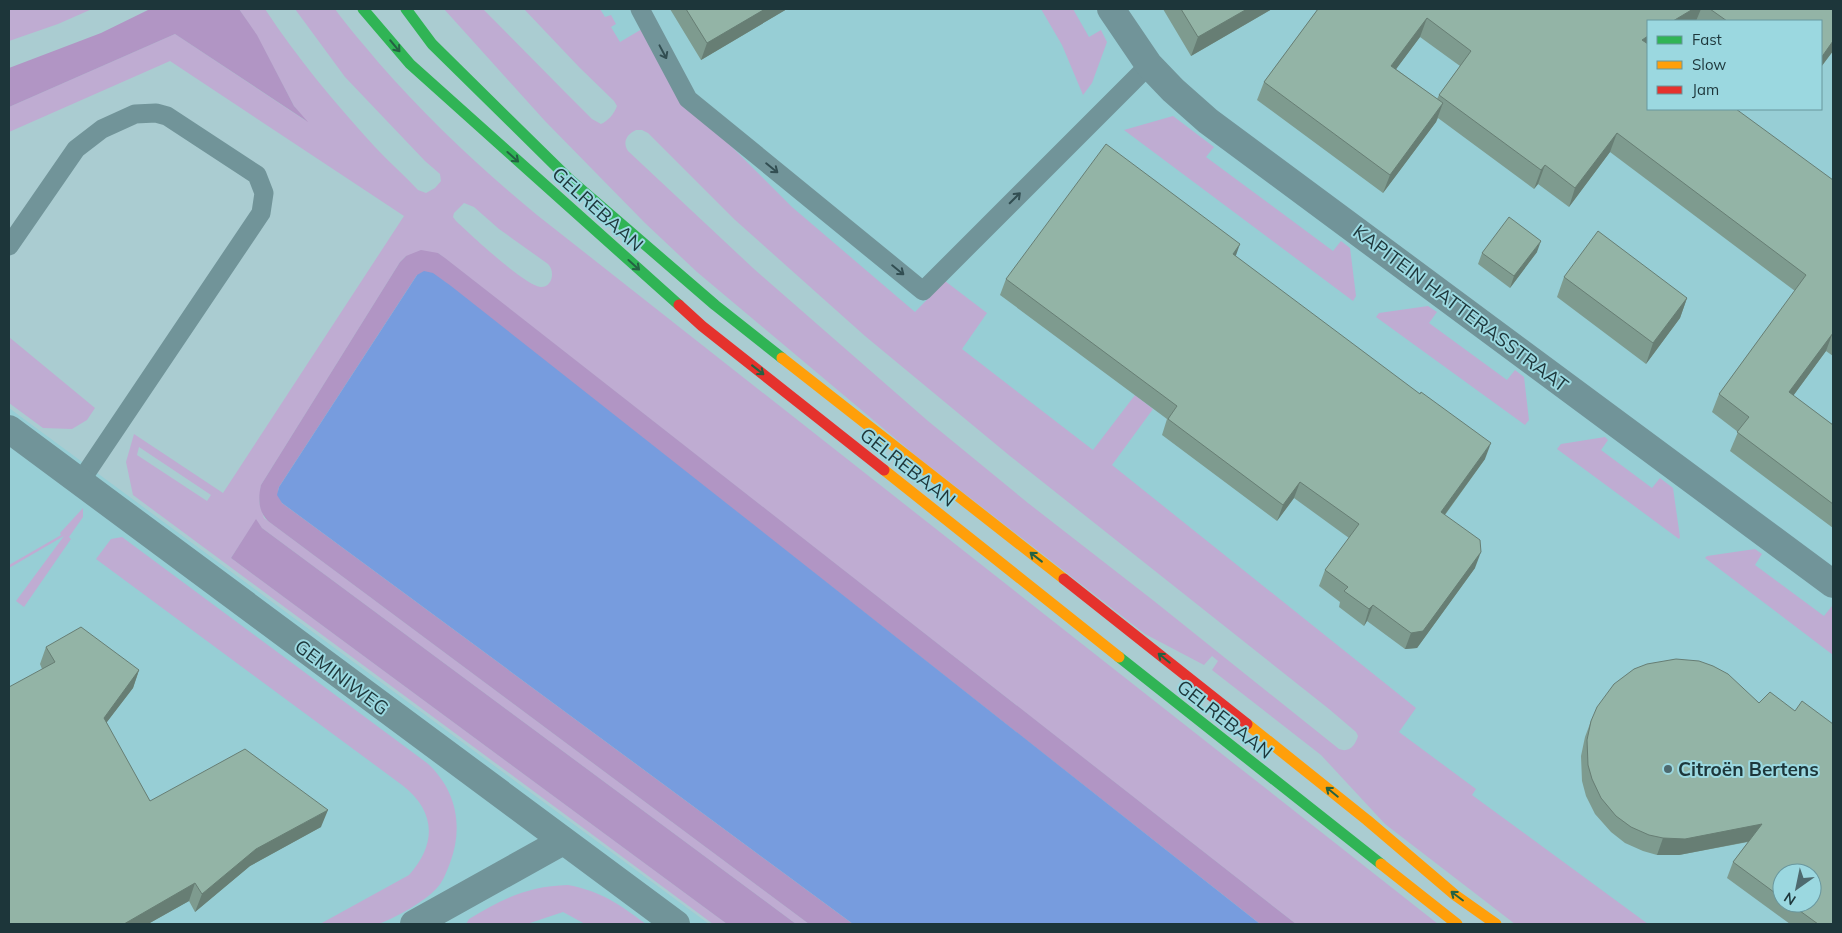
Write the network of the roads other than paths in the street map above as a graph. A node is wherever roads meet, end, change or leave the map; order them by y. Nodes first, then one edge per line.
1 (363, 9) edge
2 (406, 9) edge
3 (640, 9) edge
4 (1111, 9) edge
5 (1149, 64) junction
6 (9, 246) edge
7 (9, 429) edge
8 (80, 482) junction
9 (1833, 584) edge
10 (563, 841) junction
11 (414, 924) edge
12 (676, 924) edge
13 (1457, 924) edge
14 (1496, 924) edge

1 -> 13 street, GELREBAAN
14 -> 2 street, GELREBAAN
3 -> 5 lane
4 - 5 street, KAPITEIN HATTERASSTRAAT
5 - 9 street, KAPITEIN HATTERASSTRAAT
6 - 8 lane
7 - 8 street, GEMINIWEG
8 - 10 street, GEMINIWEG
10 - 11 street
10 - 12 street, GEMINIWEG

